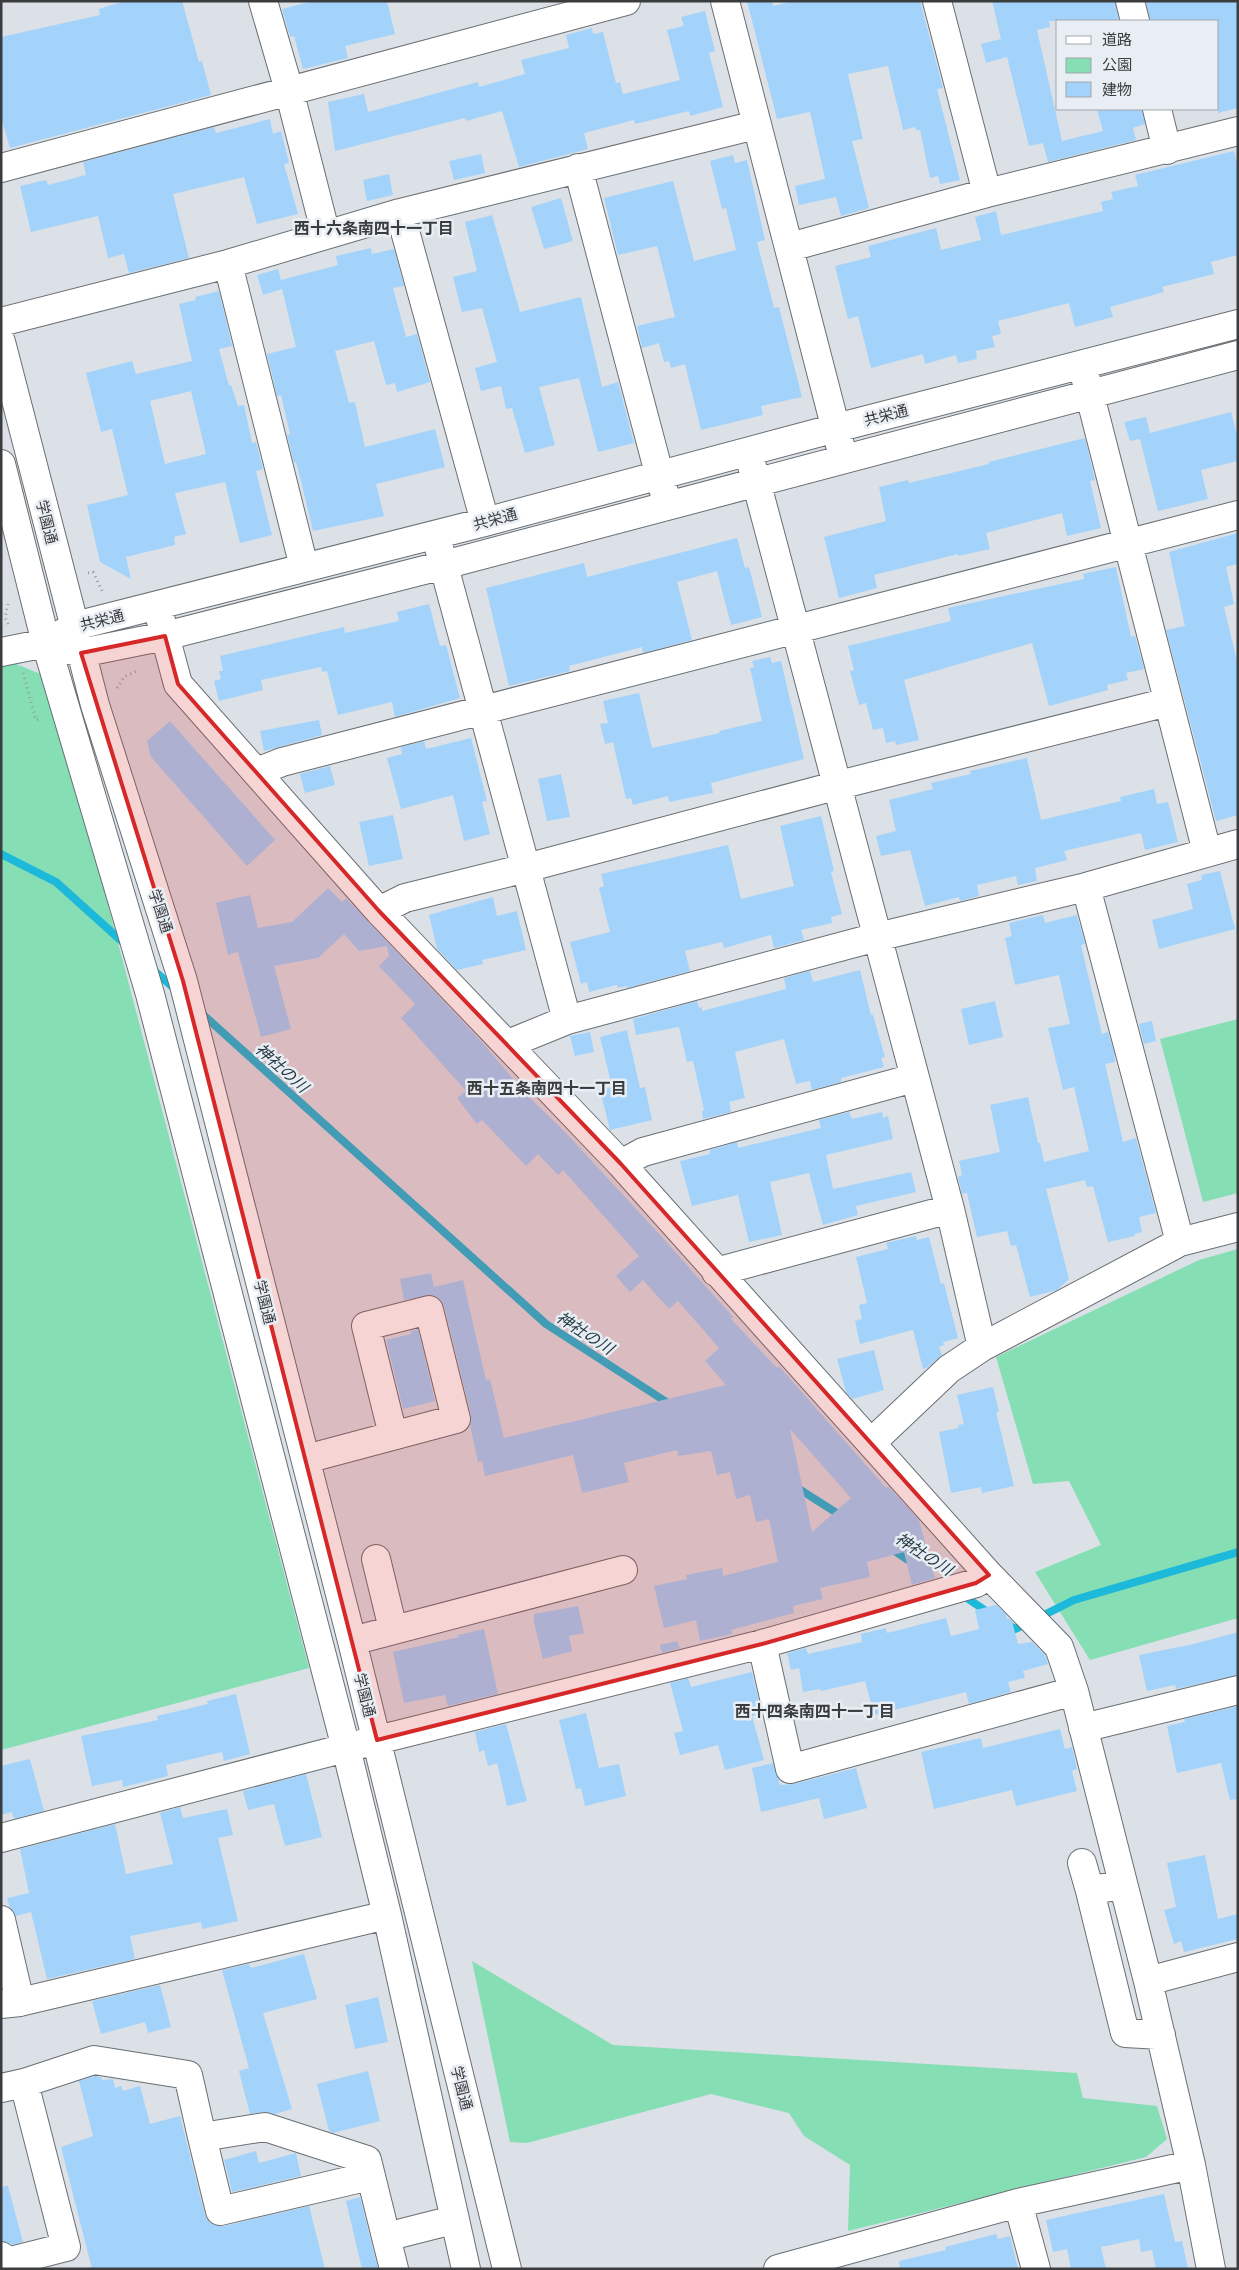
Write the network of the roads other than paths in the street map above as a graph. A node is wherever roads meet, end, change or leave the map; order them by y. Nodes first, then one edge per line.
1 (263, 1) edge
2 (626, 1) edge
3 (725, 1) edge
4 (937, 1) edge
5 (1130, 1) edge
6 (1135, 20) edge
7 (289, 90) junction
8 (1157, 110) edge
9 (756, 125) junction
10 (1238, 131) edge
11 (1168, 150) junction
12 (1, 168) edge
13 (578, 168) junction
14 (987, 193) junction
15 (400, 213) junction
16 (326, 235) junction
17 (790, 247) junction
18 (228, 264) junction
19 (1, 322) edge
20 (1238, 324) edge
21 (1, 342) edge
22 (1238, 355) edge
23 (1082, 365) junction
24 (1090, 394) junction
25 (836, 428) junction
26 (748, 452) junction
27 (844, 459) junction
28 (1, 464) edge
29 (660, 475) junction
30 (756, 482) junction
31 (668, 505) junction
32 (1238, 515) edge
33 (485, 522) junction
34 (435, 534) junction
35 (1127, 543) junction
36 (444, 565) junction
37 (304, 566) junction
38 (157, 606) junction
39 (74, 626) junction
40 (795, 630) junction
41 (165, 636) junction
42 (46, 643) junction
43 (1, 652) edge
44 (81, 653) junction
45 (1168, 702) junction
46 (484, 709) junction
47 (257, 772) junction
48 (835, 786) junction
49 (1238, 844) edge
50 (1207, 852) junction
51 (526, 868) junction
52 (1086, 887) junction
53 (379, 911) junction
54 (877, 938) junction
55 (567, 1020) junction
56 (508, 1044) junction
57 (914, 1078) junction
58 (621, 1164) junction
59 (950, 1209) junction
60 (1238, 1227) edge
61 (1180, 1242) junction
62 (716, 1272) junction
63 (982, 1347) junction
64 (393, 1435) junction
65 (872, 1442) junction
66 (306, 1459) junction
67 (376, 1559) dead end
68 (623, 1570) dead end
69 (989, 1575) junction
70 (393, 1629) junction
71 (352, 1641) junction
72 (762, 1644) junction
73 (1238, 1690) edge
74 (1074, 1691) junction
75 (1083, 1728) junction
76 (377, 1740) junction
77 (346, 1748) junction
78 (1, 1838) edge
79 (1082, 1863) dead end
80 (1123, 1884) junction
81 (1090, 1891) junction
82 (387, 1915) junction
83 (1, 1920) edge
84 (1238, 1957) edge
85 (1148, 1981) junction
86 (11, 2003) edge
87 (1160, 2035) junction
88 (13, 2086) edge
89 (202, 2137) junction
90 (1191, 2165) junction
91 (370, 2176) junction
92 (1018, 2203) junction
93 (454, 2220) junction
94 (386, 2237) junction
95 (1, 2256) edge
96 (860, 2258) edge
97 (394, 2269) edge
98 (466, 2269) edge
99 (507, 2269) edge
100 (778, 2269) edge
101 (1036, 2269) edge
102 (1211, 2269) edge

1 - 7 street
2 - 7 street
3 - 9 street
4 - 14 street
5 - 6 street
7 - 12 street
7 - 16 street
8 - 11 street
9 - 13 street
9 - 17 street
10 - 11 street
11 - 14 street
13 - 15 street
13 - 29 street
14 - 17 street
15 - 16 street
15 - 33 street
16 - 18 street
17 - 25 street
18 - 19 street
18 - 37 street
20 - 23 street, 共栄通
21 - 39 street, 学園通
22 - 24 street, 共栄通
23 - 24 street
23 - 25 street, 共栄通
24 - 27 street, 共栄通
24 - 35 street
25 - 26 street, 共栄通
25 - 27 street
26 - 29 street, 共栄通
26 - 30 street
27 - 30 street, 共栄通
28 - 42 street, 学園通
29 - 31 street
29 - 33 street, 共栄通
30 - 31 street, 共栄通
30 - 40 street
31 - 36 street, 共栄通
32 - 35 street
33 - 34 street, 共栄通
34 - 36 street
34 - 37 street, 共栄通
35 - 40 street
35 - 45 street
36 - 41 street, 共栄通
36 - 46 street
37 - 38 street, 共栄通
38 - 39 street, 共栄通
38 - 41 street
39 - 42 street, 共栄通
39 - 44 street, 学園通
40 - 46 street
40 - 48 street
41 - 44 street, 共栄通
41 - 47 street
42 - 43 street
42 - 44 street, 共栄通
42 - 77 street, 学園通
44 - 66 street, 学園通
45 - 48 street
45 - 50 street
46 - 47 street
46 - 51 street
47 - 53 street
48 - 51 street
48 - 54 street
49 - 50 street
50 - 52 street
51 - 53 street
51 - 55 street
52 - 54 street
52 - 61 street
53 - 56 street
54 - 55 street
54 - 57 street
55 - 56 street
56 - 58 street
57 - 58 street
57 - 59 street
58 - 62 street
59 - 62 street
59 - 63 street
60 - 61 street
61 - 63 street
62 - 65 street
63 - 65 street
64 - 64 street
64 - 66 street
65 - 69 street
66 - 71 street, 学園通
67 - 70 street
68 - 70 street
69 - 72 street
69 - 74 street
70 - 71 street
71 - 76 street, 学園通
72 - 74 street
72 - 76 street
73 - 75 street
74 - 75 street
75 - 80 street
76 - 77 street
76 - 99 street, 学園通
77 - 78 street
77 - 82 street, 学園通
79 - 81 street
80 - 81 street
80 - 85 street
81 - 87 street
82 - 86 street
82 - 93 street, 学園通
83 - 86 street
84 - 85 street
85 - 87 street
87 - 90 street
88 - 89 street
88 - 95 street
89 - 91 street
89 - 91 street
90 - 92 street
90 - 102 street
91 - 94 street
92 - 96 street
92 - 101 street
93 - 94 street
93 - 98 street, 学園通
94 - 97 street
96 - 100 street

